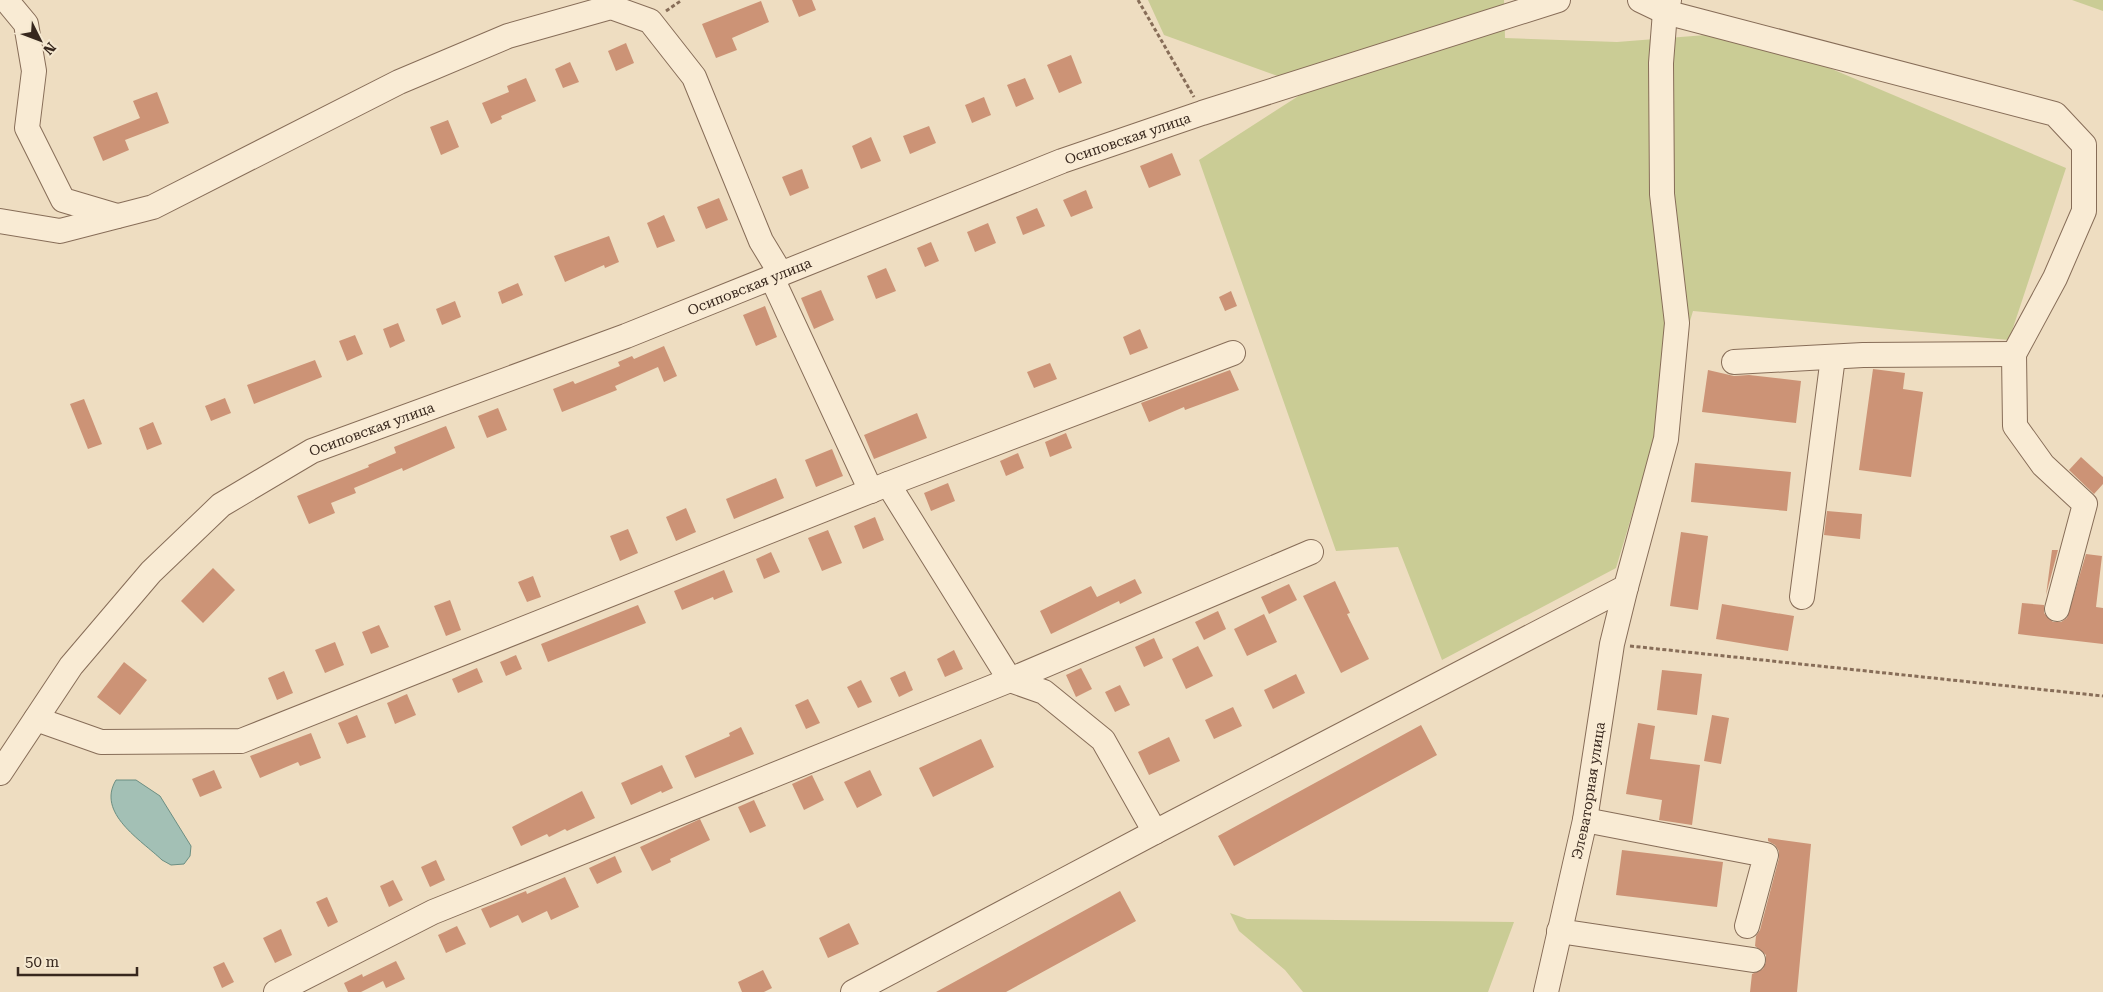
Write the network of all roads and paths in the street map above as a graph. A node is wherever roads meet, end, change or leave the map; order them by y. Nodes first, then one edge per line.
1 (6, 0) edge
2 (1138, 0) edge
3 (1558, 0) edge
4 (1640, 0) edge
5 (1667, 6) edge
6 (1202, 112) junction
7 (118, 216) junction
8 (0, 221) edge
9 (776, 276) junction
10 (1232, 353) dead end
11 (2014, 354) junction
12 (1833, 357) junction
13 (1734, 362) dead end
14 (880, 488) junction
15 (1311, 552) dead end
16 (1626, 587) junction
17 (1802, 597) dead end
18 (2057, 609) dead end
19 (1612, 644) junction
20 (1010, 680) junction
21 (2103, 696) edge
22 (36, 719) junction
23 (0, 773) edge
24 (1585, 820) junction
25 (1155, 832) junction
26 (1747, 926) dead end
27 (1559, 931) junction
28 (1753, 960) dead end
29 (276, 992) edge
30 (853, 992) edge
31 (1546, 992) edge

1 - 7 street
2 - 6 path
3 - 6 street, Осиповская улица
4 - 5 street
5 - 11 street
5 - 16 street, Элеваторная улица
6 - 9 street, Осиповская улица
7 - 8 street
7 - 9 street
9 - 14 street
9 - 22 street, Осиповская улица
10 - 14 street
11 - 12 street
11 - 18 street
12 - 13 street
12 - 17 street
14 - 20 street
14 - 22 street
15 - 20 street
16 - 19 street, Элеваторная улица
16 - 25 street
19 - 21 path
19 - 24 street, Элеваторная улица
20 - 25 street
20 - 29 street
22 - 23 street, Осиповская улица
24 - 26 street
24 - 27 street, Элеваторная улица
25 - 30 street
27 - 28 street
27 - 31 street, Элеваторная улица

